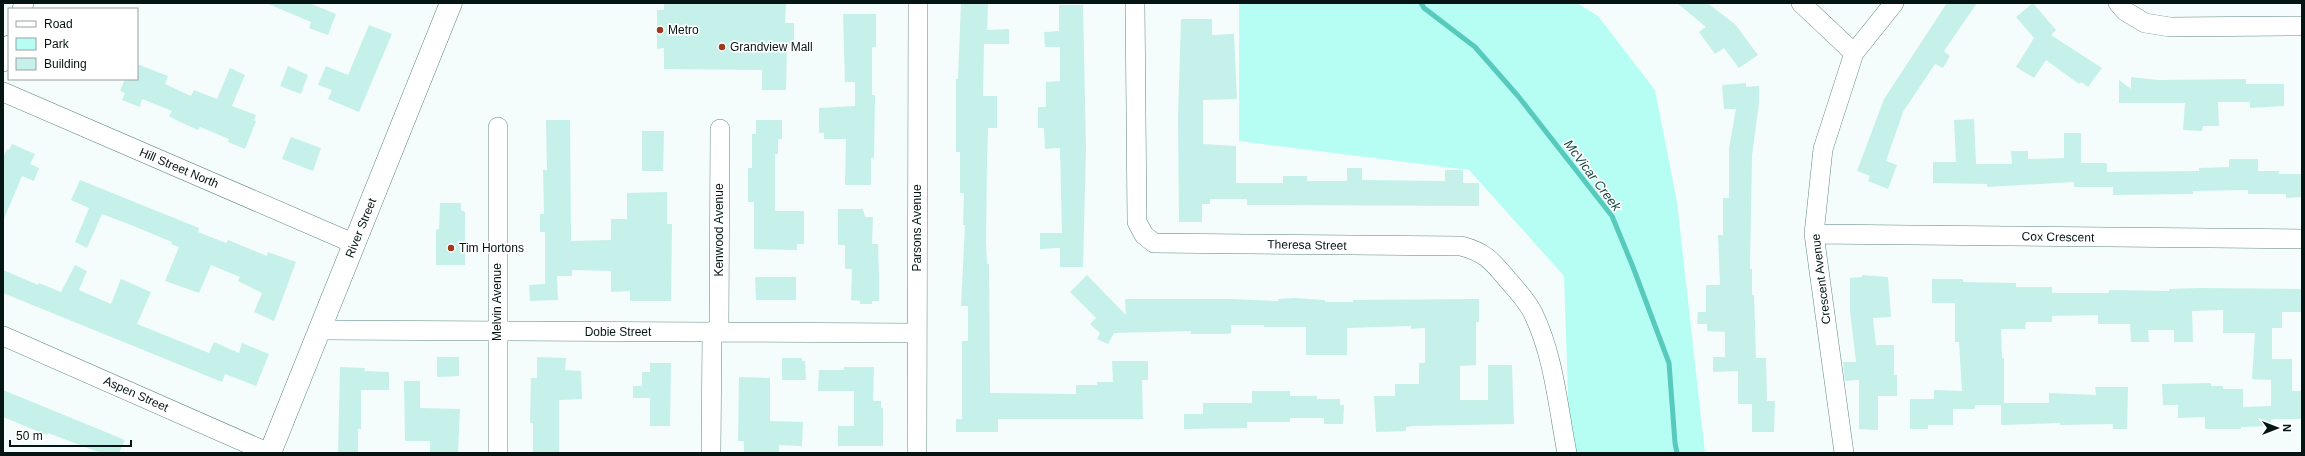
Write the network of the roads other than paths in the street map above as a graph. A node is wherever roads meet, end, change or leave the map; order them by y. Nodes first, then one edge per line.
1 (451, 3) edge
2 (918, 3) edge
3 (1135, 3) edge
4 (1801, 3) edge
5 (1894, 3) edge
6 (2118, 3) edge
7 (2302, 26) edge
8 (8, 48) edge
9 (1854, 53) junction
10 (3, 62) edge
11 (3, 92) edge
12 (498, 127) dead end
13 (720, 129) dead end
14 (1814, 234) junction
15 (2302, 239) edge
16 (354, 244) junction
17 (320, 330) junction
18 (716, 331) junction
19 (496, 332) junction
20 (916, 333) junction
21 (3, 336) edge
22 (270, 453) edge
23 (498, 453) edge
24 (711, 453) edge
25 (917, 453) edge
26 (1567, 453) edge
27 (1844, 453) edge

1 - 16 main road, River Street
2 - 20 street, Parsons Avenue
3 - 26 street, Theresa Street
4 - 9 street
5 - 9 street, Crescent Avenue
6 - 7 street
8 - 10 street
9 - 14 street, Crescent Avenue
11 - 16 street, Hill Street North
12 - 19 street, Melvin Avenue
13 - 18 street, Kenwood Avenue
14 - 15 street, Cox Crescent
14 - 27 street, Crescent Avenue
16 - 17 main road, River Street
17 - 19 street, Dobie Street
17 - 22 main road, River Street
18 - 19 street, Dobie Street
18 - 20 street, Dobie Street
18 - 24 street, Kenwood Avenue
19 - 23 street, Melvin Avenue
20 - 25 street, Parsons Avenue
21 - 22 street, Aspen Street

